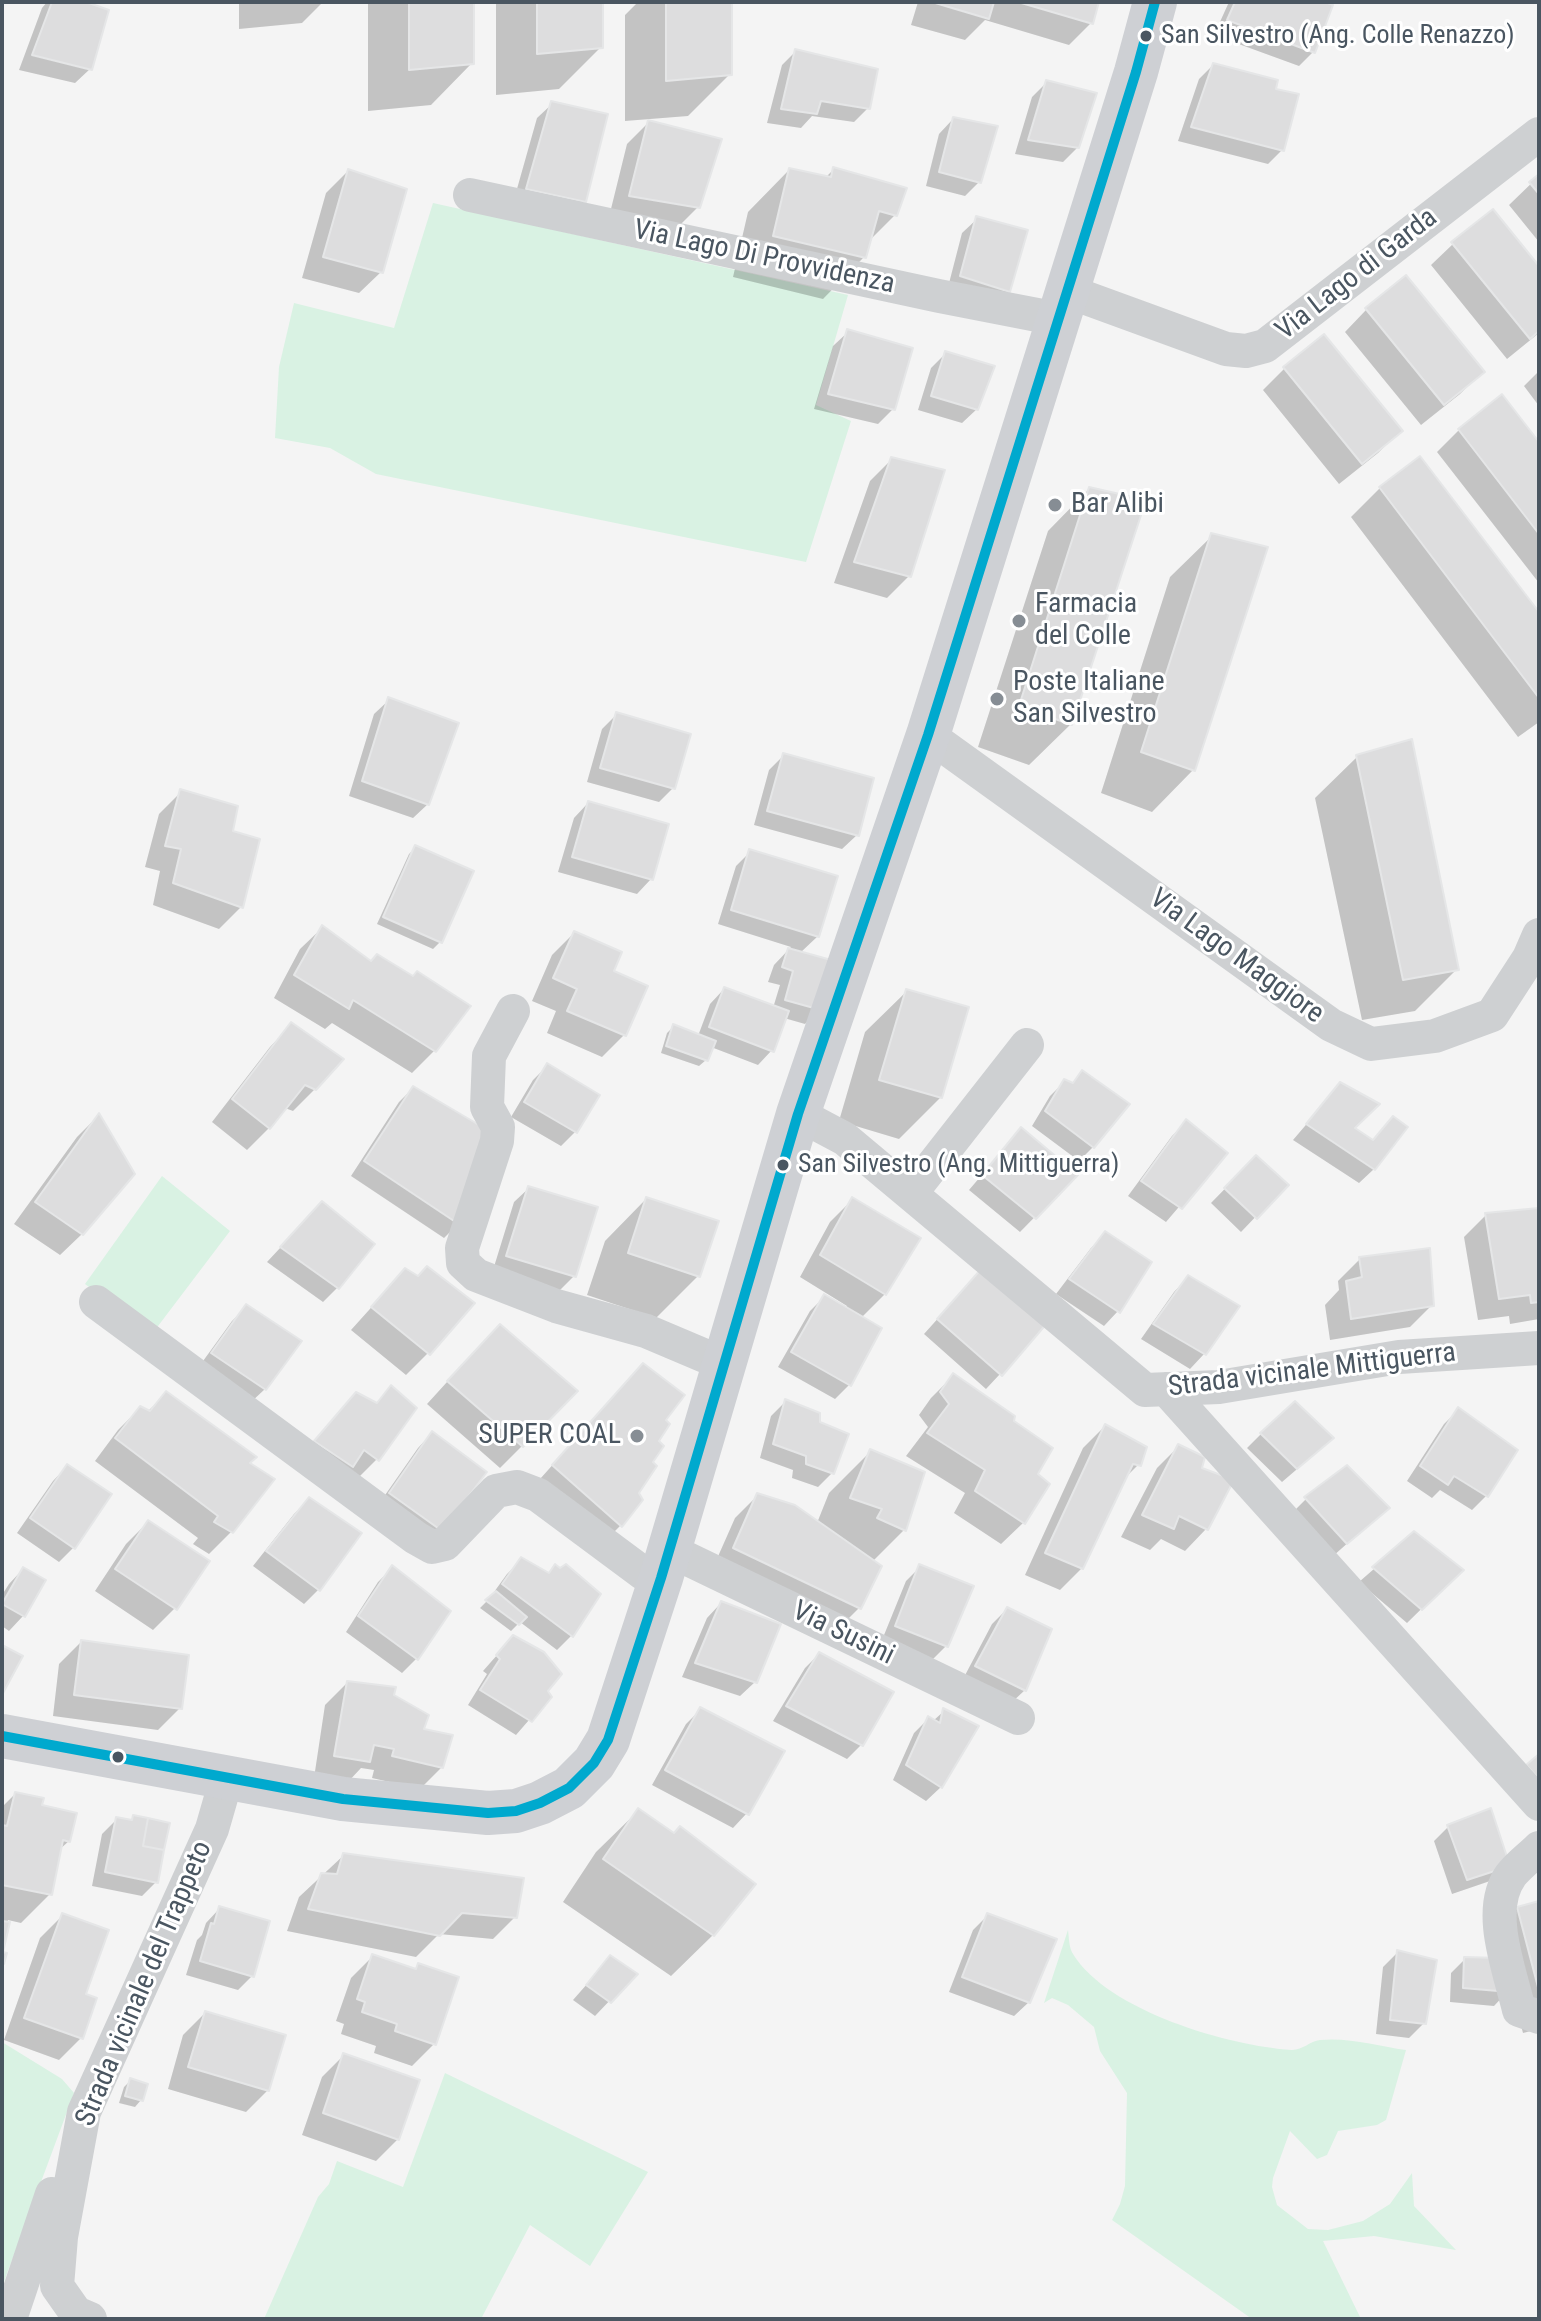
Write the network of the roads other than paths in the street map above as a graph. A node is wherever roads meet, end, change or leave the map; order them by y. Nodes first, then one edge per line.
1 (1155, 2) edge
2 (1539, 134) edge
3 (470, 195) dead end
4 (1062, 305) junction
5 (928, 735) junction
6 (1539, 935) edge
7 (513, 1011) dead end
8 (1027, 1045) dead end
9 (798, 1114) junction
10 (911, 1193) junction
11 (96, 1302) dead end
12 (1539, 1348) edge
13 (724, 1364) junction
14 (1166, 1389) junction
15 (665, 1564) junction
16 (1018, 1718) dead end
17 (2, 1736) edge
18 (227, 1777) junction
19 (1539, 1804) edge
20 (1539, 1848) edge
21 (1539, 2017) edge
22 (84, 2112) junction
23 (10, 2319) edge
24 (90, 2319) edge

1 - 4 street
2 - 4 street, Via Lago di Garda
3 - 4 street, Via Lago Di Provvidenza
4 - 5 street
5 - 6 street, Via Lago Maggiore
5 - 9 street
7 - 13 street
8 - 10 street
9 - 10 street, Strada vicinale Mittiguerra
9 - 13 street
10 - 14 street, Strada vicinale Mittiguerra
11 - 15 street, Via Susini
12 - 14 street, Strada vicinale Mittiguerra
13 - 15 street
14 - 19 street
15 - 16 street, Via Susini
15 - 18 street
17 - 18 street
18 - 22 street, Strada vicinale del Trappeto
20 - 21 street
22 - 23 street
22 - 24 street, Strada vicinale del Trappeto

